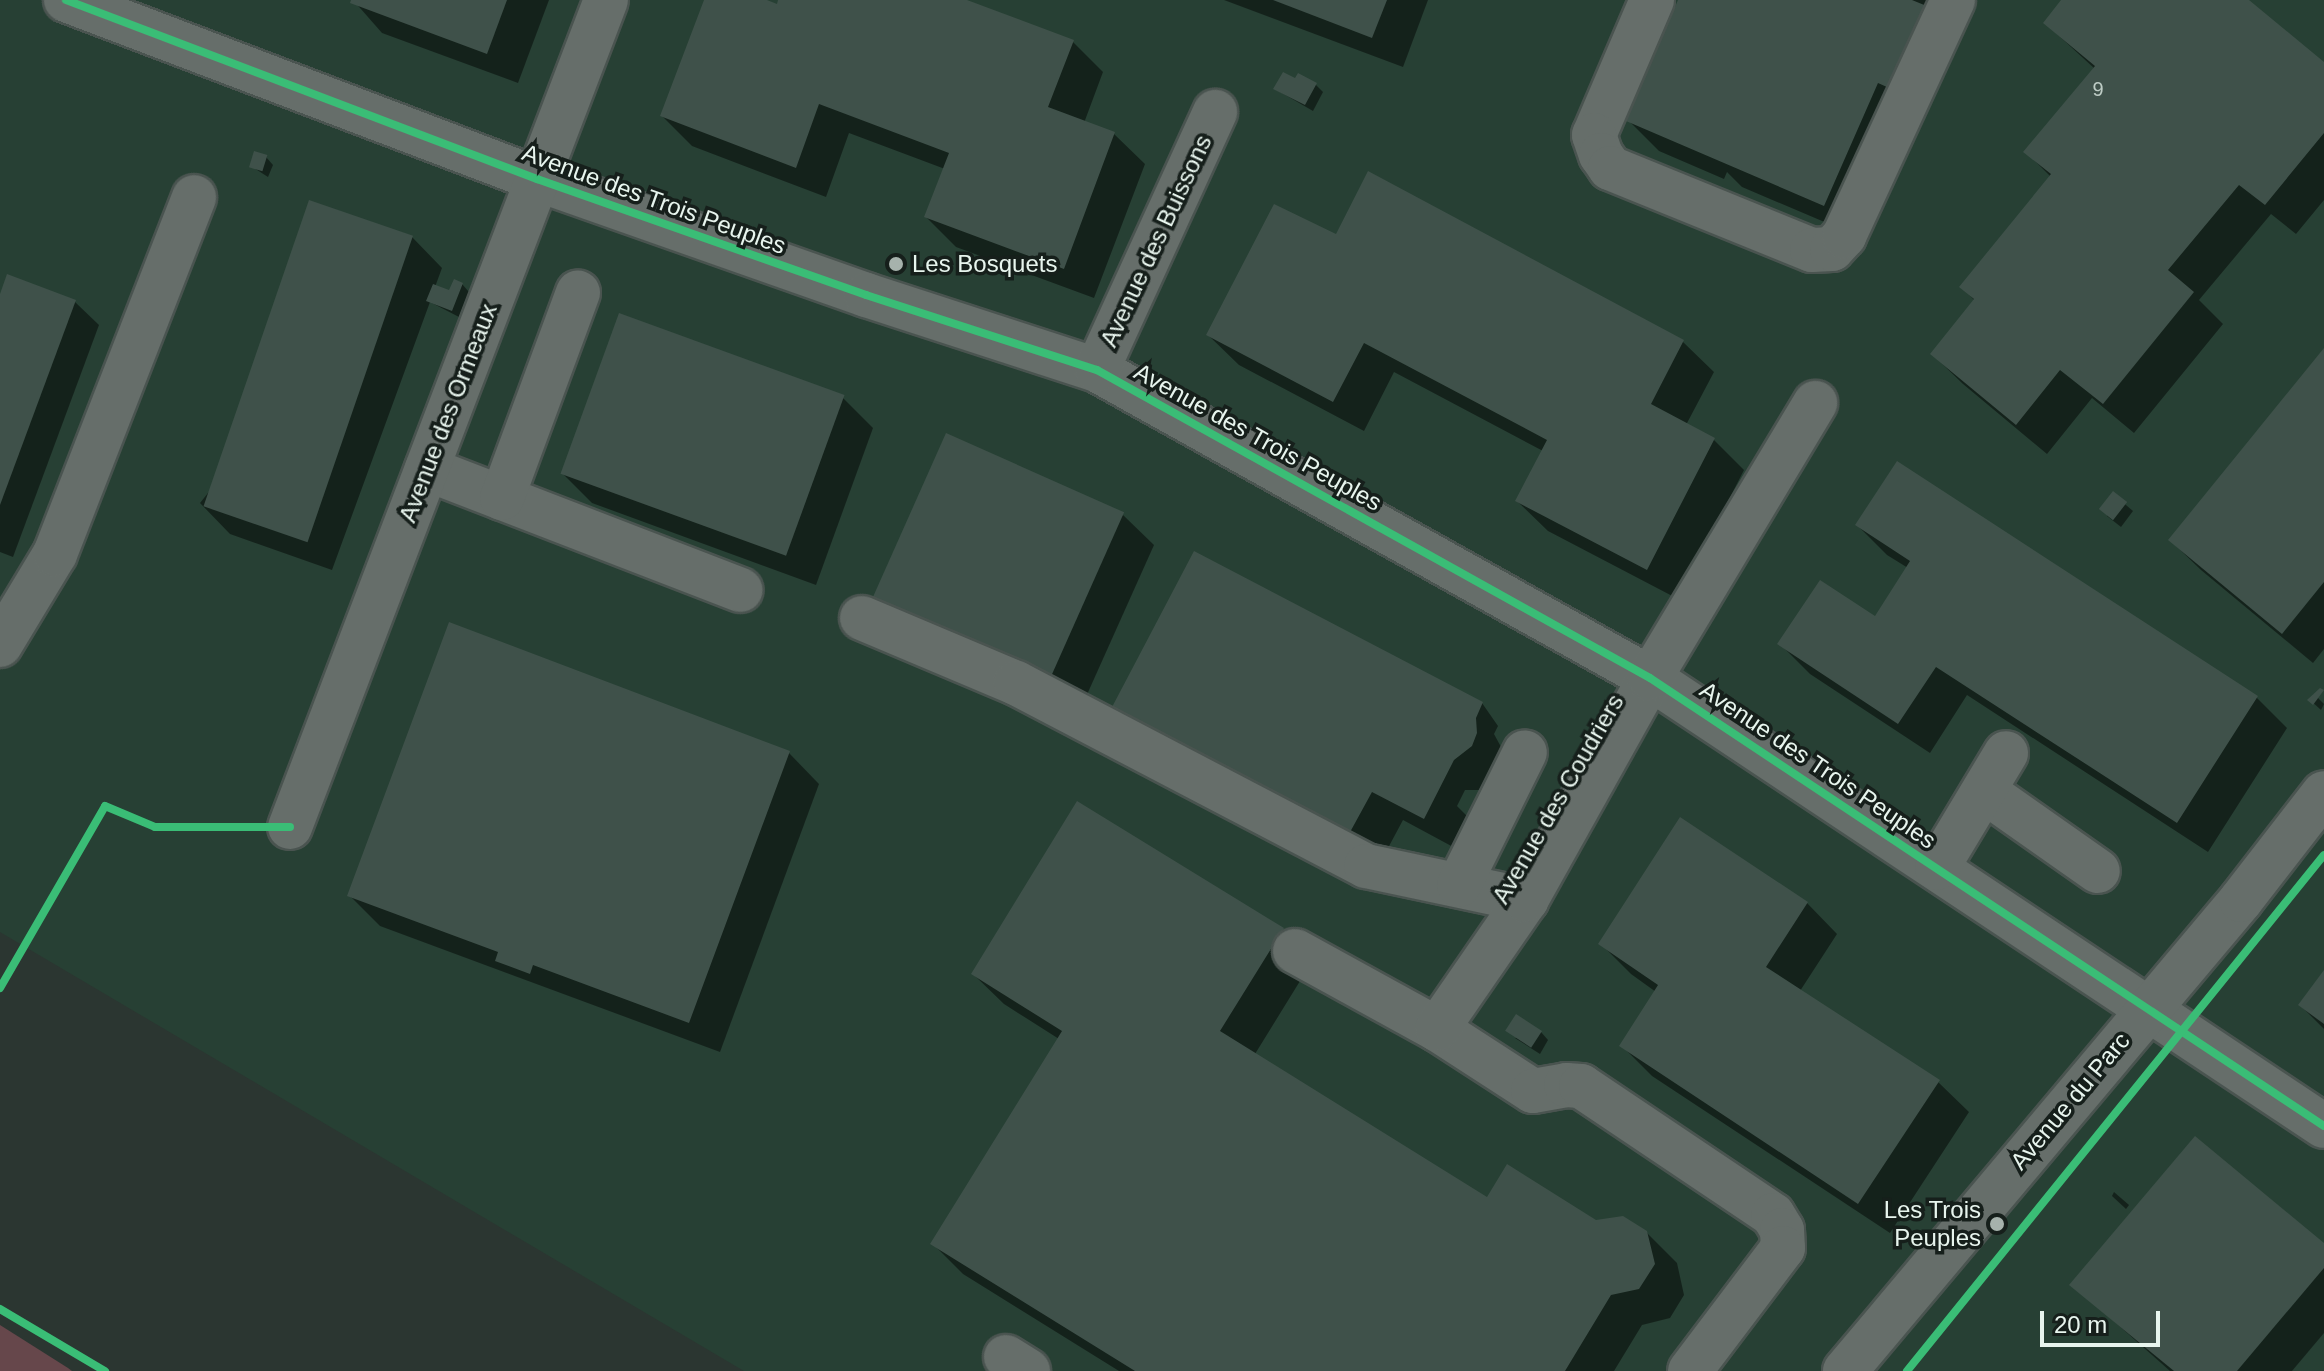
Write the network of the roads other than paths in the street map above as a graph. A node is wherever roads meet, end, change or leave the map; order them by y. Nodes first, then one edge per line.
1 (66, 0) edge
2 (606, 0) edge
3 (1652, 0) edge
4 (1953, 0) edge
5 (1215, 112) dead end
6 (537, 179) junction
7 (194, 197) dead end
8 (578, 293) dead end
9 (1097, 370) junction
10 (1815, 403) dead end
11 (427, 469) junction
12 (502, 498) junction
13 (740, 590) dead end
14 (862, 618) dead end
15 (0, 645) edge
16 (1650, 678) junction
17 (1525, 752) dead end
18 (2006, 753) dead end
19 (1984, 791) junction
20 (2324, 793) edge
21 (290, 827) dead end
22 (1937, 868) junction
23 (2098, 871) dead end
24 (1459, 885) junction
25 (1526, 900) junction
26 (1295, 951) dead end
27 (2148, 1009) junction
28 (1437, 1029) junction
29 (2324, 1126) edge
30 (1690, 1371) edge
31 (1845, 1371) edge

1 - 6 street, Avenue des Trois Peuples
2 - 6 street, Avenue des Ormeaux
3 - 4 street
5 - 9 street, Avenue des Buissons
6 - 9 street, Avenue des Trois Peuples
6 - 11 street, Avenue des Ormeaux
7 - 15 street
8 - 12 street
9 - 16 street, Avenue des Trois Peuples
10 - 16 street, Avenue des Coudriers
11 - 12 street
11 - 21 street, Avenue des Ormeaux
12 - 13 street
14 - 24 street
16 - 22 street, Avenue des Trois Peuples
16 - 25 street, Avenue des Coudriers
17 - 24 street
18 - 19 street
19 - 22 street
19 - 23 street
20 - 27 street, Avenue du Parc
22 - 27 street, Avenue des Trois Peuples
24 - 25 street
25 - 28 street, Avenue des Coudriers
26 - 28 street
27 - 29 street, Avenue des Trois Peuples
27 - 31 street, Avenue du Parc
28 - 30 street

